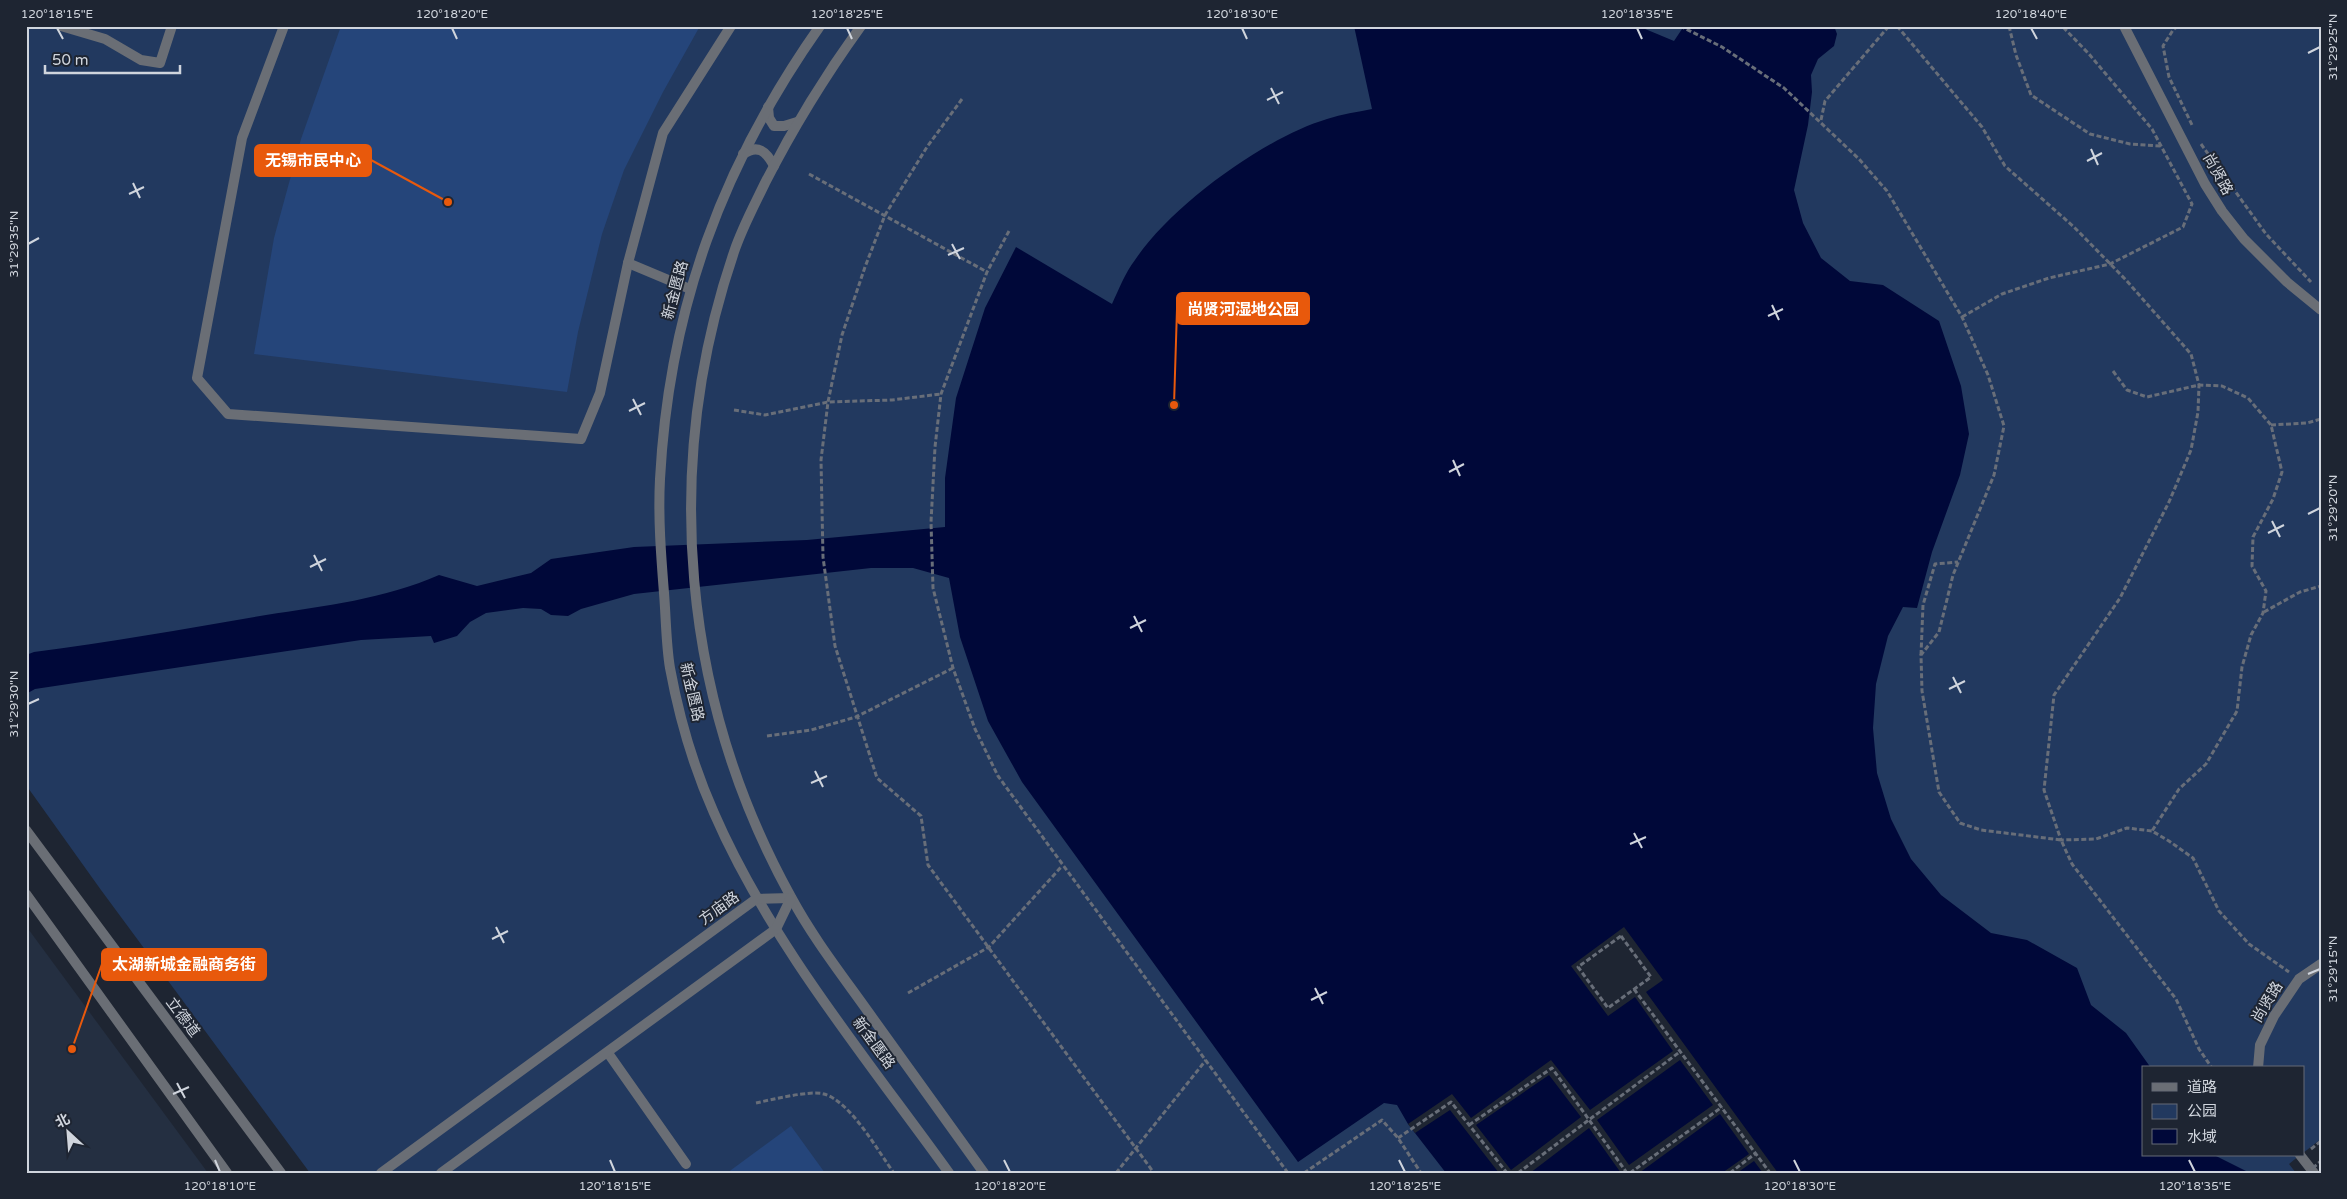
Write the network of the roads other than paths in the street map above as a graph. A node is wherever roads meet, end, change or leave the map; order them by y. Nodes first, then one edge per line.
1 (61, 26) edge
2 (102, 26) edge
3 (172, 26) edge
4 (284, 26) edge
5 (731, 26) edge
6 (820, 26) edge
7 (861, 26) edge
8 (2124, 26) edge
9 (2129, 26) edge
10 (105, 38) junction
11 (768, 107) junction
12 (797, 122) junction
13 (743, 154) junction
14 (774, 166) junction
15 (628, 263) junction
16 (690, 288) junction
17 (2321, 308) edge
18 (26, 830) edge
19 (26, 894) edge
20 (791, 898) junction
21 (756, 899) junction
22 (776, 930) junction
23 (2321, 964) edge
24 (2321, 968) edge
25 (608, 1053) junction
26 (2260, 1066) edge
27 (2260, 1066) edge
28 (2302, 1156) edge
29 (686, 1164) dead end
30 (227, 1173) edge
31 (281, 1173) edge
32 (381, 1173) edge
33 (441, 1173) edge
34 (949, 1173) edge
35 (984, 1173) edge
36 (2313, 1173) edge

1 - 10 street
2 - 10 street
3 - 10 street
4 - 15 street
5 - 15 street
6 - 11 street, 新金匮路
7 - 12 street, 新金匮路
8 - 17 street, 尚贤路
9 - 17 street, 尚贤路
11 - 12 street
11 - 13 street, 新金匮路
12 - 14 street, 新金匮路
13 - 14 street
13 - 16 street, 新金匮路
14 - 20 street, 新金匮路
15 - 16 street
16 - 21 street, 新金匮路
18 - 31 street, 立德道
19 - 30 street
20 - 21 street, 方庙路
20 - 22 street
20 - 35 street, 新金匮路
21 - 22 street, 新金匮路
21 - 32 street, 方庙路
22 - 25 street
22 - 34 street, 新金匮路
23 - 26 street, 尚贤路
24 - 27 street, 尚贤路
25 - 29 street
25 - 33 street
28 - 36 street

